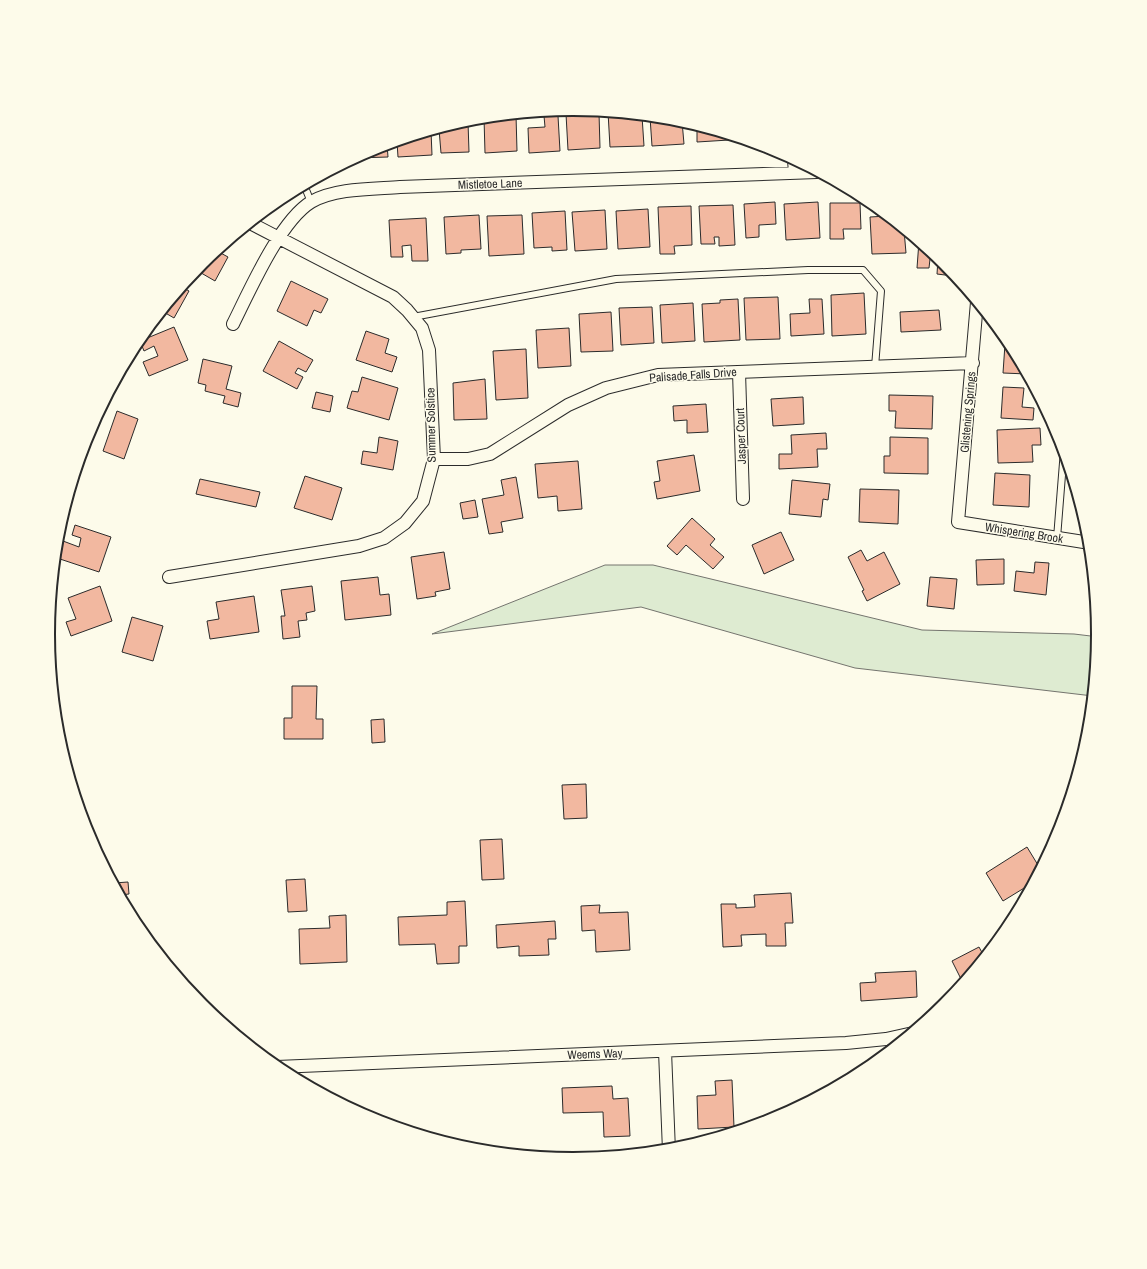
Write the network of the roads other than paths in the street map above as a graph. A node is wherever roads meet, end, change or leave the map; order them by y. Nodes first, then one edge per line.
1 (794, 165) edge
2 (809, 172) edge
3 (795, 173) junction
4 (306, 190) edge
5 (311, 202) junction
6 (255, 226) edge
7 (278, 238) junction
8 (977, 309) edge
9 (413, 317) junction
10 (233, 324) dead end
11 (973, 363) junction
12 (875, 367) junction
13 (739, 372) junction
14 (434, 459) junction
15 (1063, 465) edge
16 (744, 500) dead end
17 (958, 522) joint
18 (1057, 538) junction
19 (1084, 542) edge
20 (169, 577) dead end
21 (901, 1036) edge
22 (665, 1051) junction
23 (286, 1067) edge
24 (668, 1144) edge

1 - 3 street
2 - 3 street, Mistletoe Lane
3 - 5 street, Mistletoe Lane
4 - 5 lane
5 - 7 street, Mistletoe Lane
6 - 7 street, Summer Solstice
7 - 9 street, Summer Solstice
7 - 10 street, Mistletoe Lane
8 - 11 street, Glistening Springs
9 - 12 lane
9 - 14 street, Summer Solstice
11 - 12 street, Palisade Falls Drive
11 - 17 street, Glistening Springs
12 - 13 street, Palisade Falls Drive
13 - 14 street, Palisade Falls Drive
13 - 16 street, Jasper Court
14 - 20 street, Summer Solstice
15 - 18 lane
17 - 18 street, Whispering Brook
18 - 19 street, Whispering Brook
21 - 22 street, Weems Way
22 - 23 street, Weems Way
22 - 24 street

